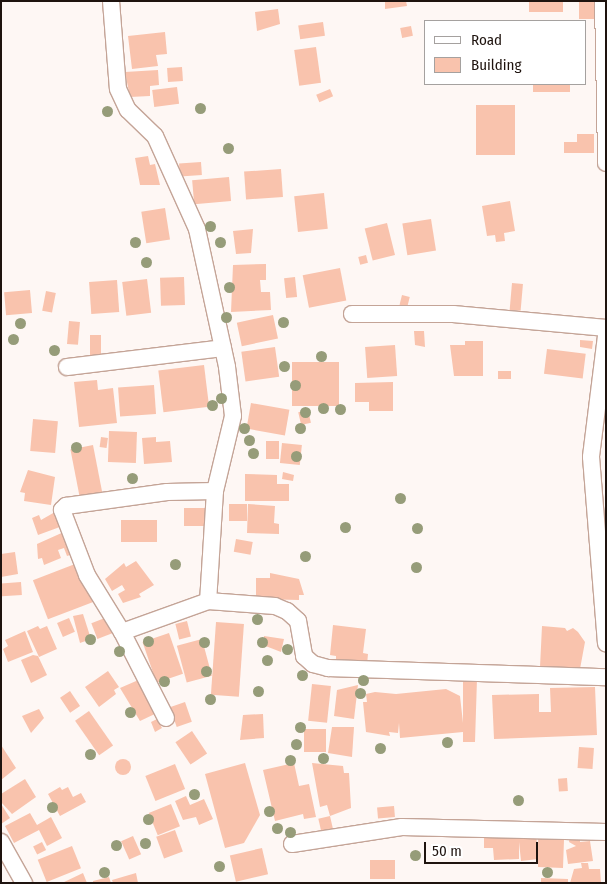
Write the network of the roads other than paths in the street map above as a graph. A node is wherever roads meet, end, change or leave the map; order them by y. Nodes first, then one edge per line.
1 (111, 1) edge
2 (604, 12) edge
3 (605, 112) edge
4 (606, 163) edge
5 (352, 314) dead end
6 (606, 328) edge
7 (606, 336) edge
8 (223, 348) junction
9 (67, 367) dead end
10 (599, 455) edge
11 (215, 491) junction
12 (208, 600) junction
13 (122, 632) junction
14 (606, 642) edge
15 (606, 677) edge
16 (166, 718) dead end
17 (606, 832) edge
18 (1, 842) edge
19 (292, 844) dead end
20 (24, 883) edge

1 - 8 street
2 - 3 street
3 - 4 street
5 - 6 street
7 - 10 street
8 - 9 street
8 - 11 street
10 - 14 street
11 - 12 street
11 - 13 street
12 - 13 street
12 - 15 street
13 - 16 street
17 - 19 street
18 - 20 street

